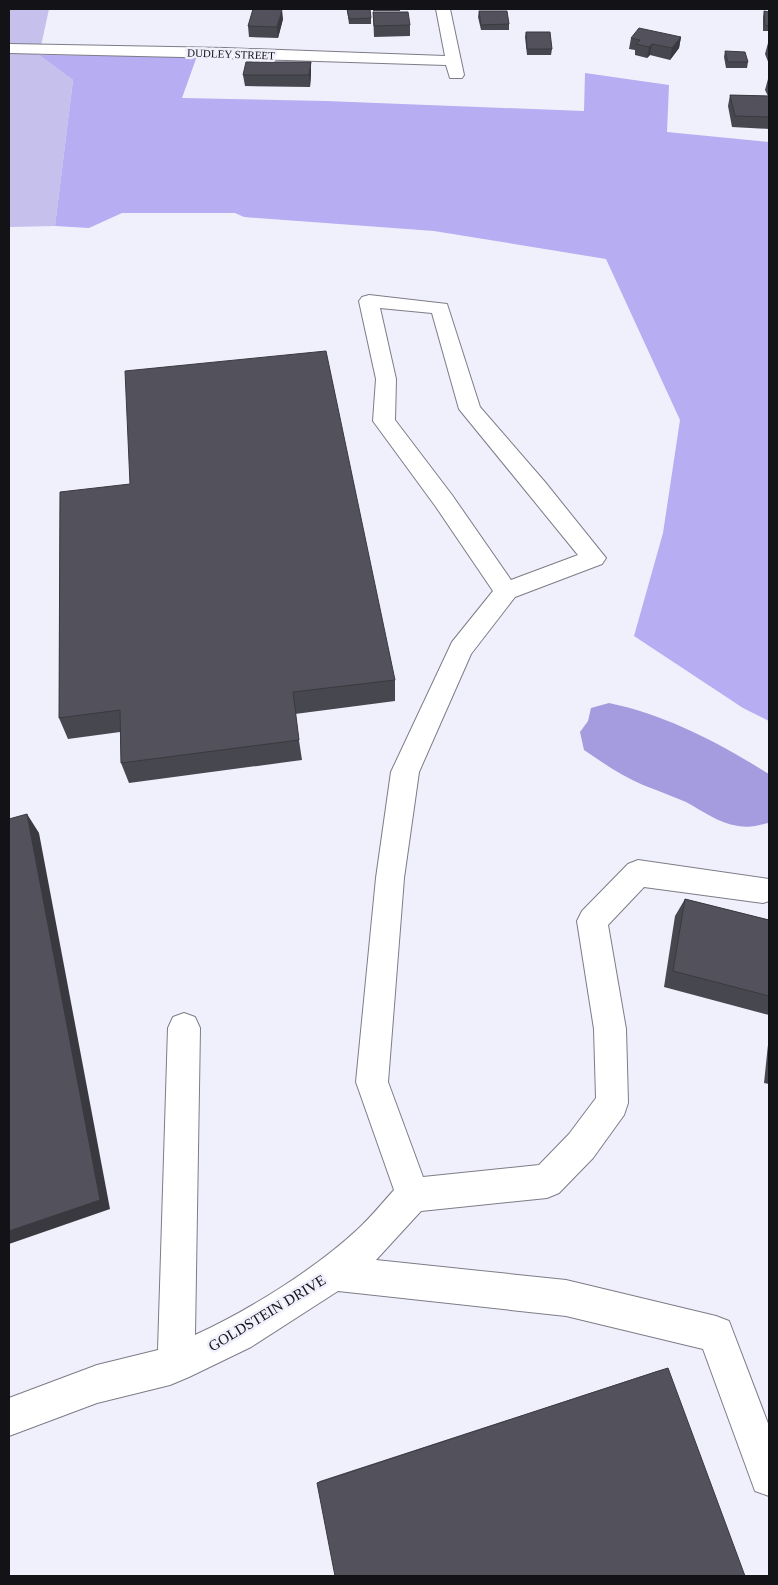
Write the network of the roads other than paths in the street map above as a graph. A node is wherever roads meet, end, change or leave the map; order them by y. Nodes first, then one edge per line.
1 (443, 9) edge
2 (9, 49) edge
3 (506, 591) junction
4 (763, 890) dead end
5 (184, 1028) dead end
6 (413, 1195) junction
7 (334, 1272) junction
8 (176, 1364) junction
9 (9, 1417) edge
10 (769, 1477) edge

1 - 2 street, DUDLEY STREET
3 - 3 street
3 - 6 street
4 - 6 street
5 - 8 street
6 - 7 street, GOLDSTEIN DRIVE
7 - 8 street, GOLDSTEIN DRIVE
7 - 10 street
8 - 9 street, GOLDSTEIN DRIVE

